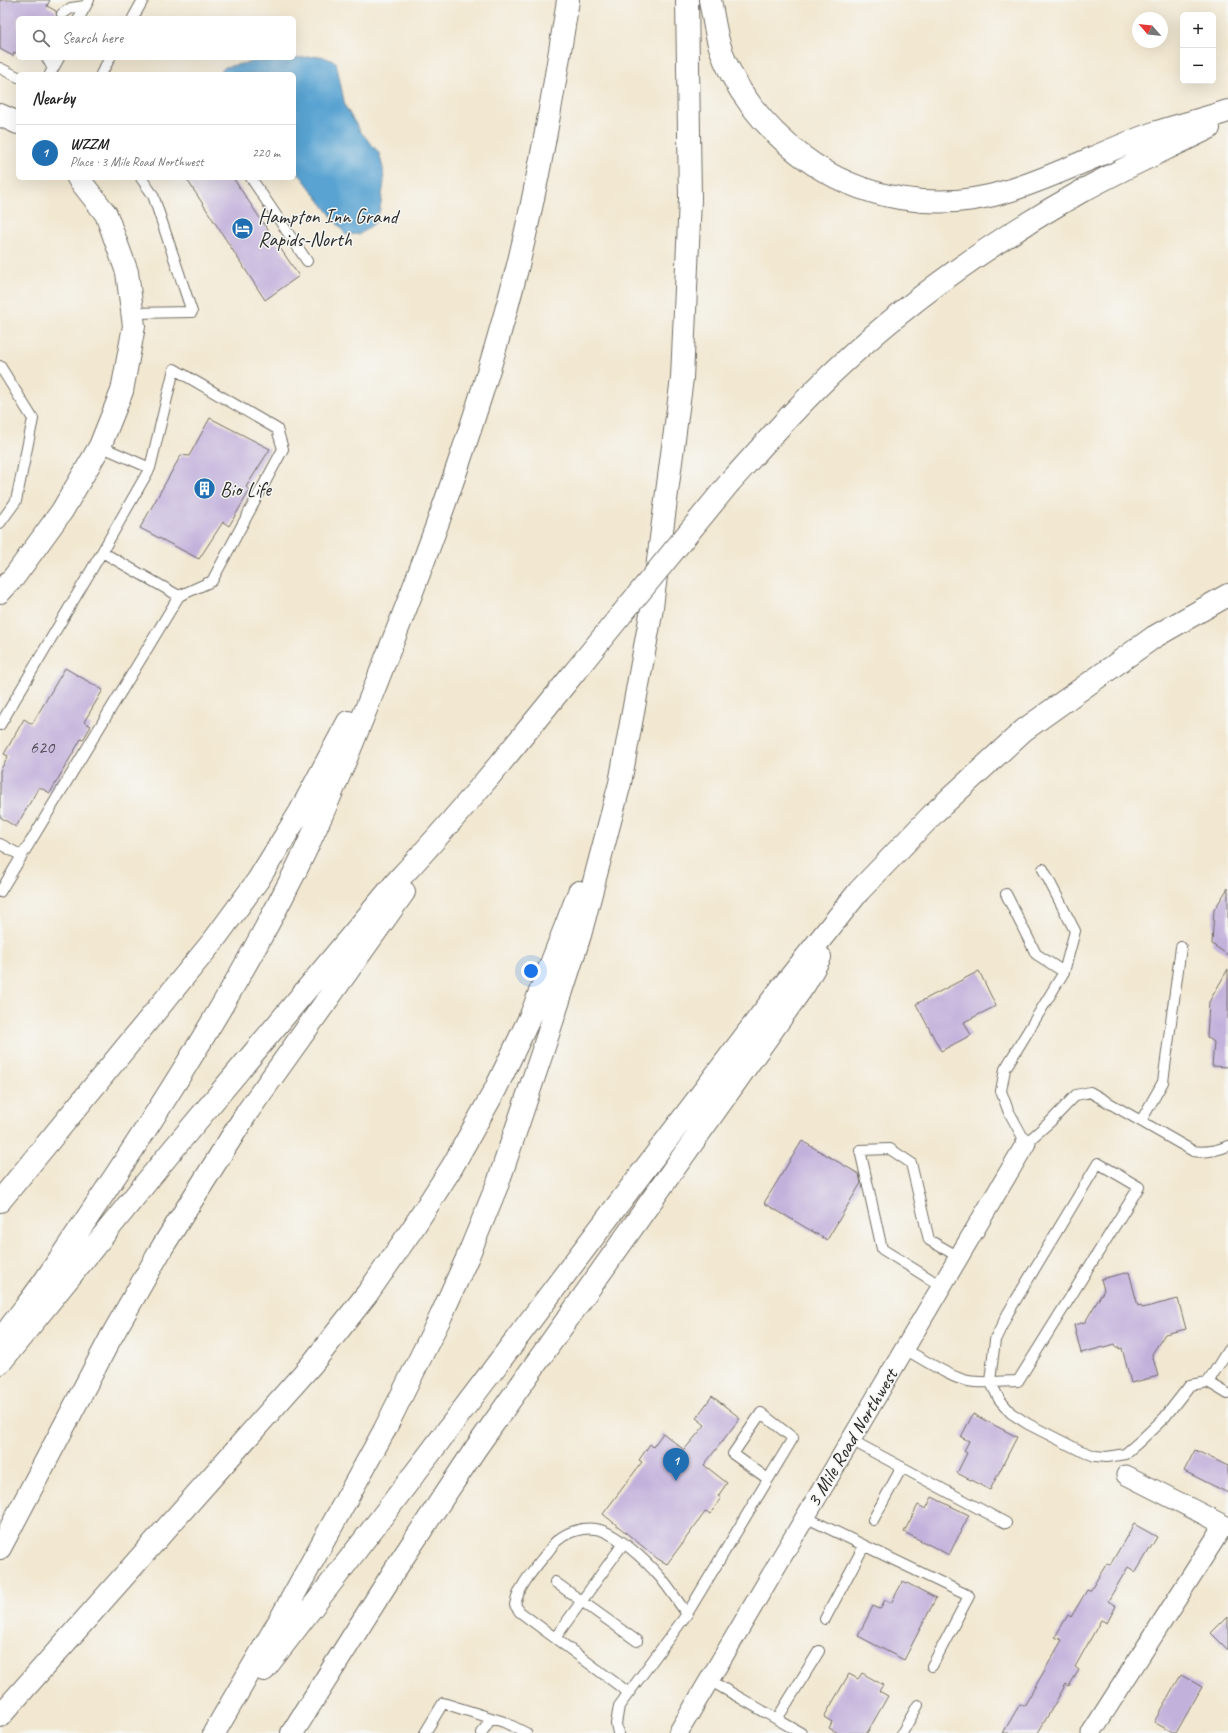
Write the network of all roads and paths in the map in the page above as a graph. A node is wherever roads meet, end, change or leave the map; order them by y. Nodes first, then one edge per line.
1 (143, 0) edge
2 (568, 0) edge
3 (687, 0) edge
4 (710, 0) edge
5 (87, 3) edge
6 (62, 14) dead end
7 (80, 16) edge
8 (134, 16) edge
9 (48, 60) edge
10 (58, 60) edge
11 (109, 60) edge
12 (0, 68) edge
13 (52, 71) edge
14 (102, 72) edge
15 (16, 76) edge
16 (1228, 111) edge
17 (0, 114) edge
18 (1228, 118) edge
19 (16, 123) edge
20 (81, 180) edge
21 (142, 180) edge
22 (252, 180) edge
23 (307, 261) dead end
24 (132, 313) junction
25 (0, 366) edge
26 (100, 446) junction
27 (150, 468) junction
28 (0, 523) edge
29 (102, 552) junction
30 (0, 592) edge
31 (1228, 595) edge
32 (179, 596) junction
33 (403, 616) junction
34 (0, 725) edge
35 (620, 783) junction
36 (0, 844) edge
37 (429, 848) junction
38 (22, 856) junction
39 (1042, 869) dead end
40 (859, 891) junction
41 (0, 892) edge
42 (1006, 894) dead end
43 (1181, 947) dead end
44 (1064, 972) junction
45 (1141, 1121) junction
46 (1026, 1143) junction
47 (1228, 1146) edge
48 (0, 1201) edge
49 (959, 1257) junction
50 (942, 1286) junction
51 (0, 1341) edge
52 (904, 1349) junction
53 (1228, 1350) edge
54 (0, 1363) edge
55 (990, 1381) junction
56 (1208, 1382) junction
57 (1228, 1394) edge
58 (851, 1440) junction
59 (902, 1468) junction
60 (1126, 1475) dead end
61 (768, 1479) junction
62 (805, 1517) junction
63 (873, 1520) dead end
64 (1006, 1522) dead end
65 (1226, 1526) edge
66 (623, 1544) junction
67 (864, 1546) junction
68 (0, 1548) edge
69 (555, 1582) dead end
70 (582, 1601) junction
71 (687, 1614) junction
72 (825, 1619) dead end
73 (555, 1638) junction
74 (637, 1641) dead end
75 (819, 1651) dead end
76 (932, 1666) dead end
77 (709, 1680) junction
78 (628, 1693) junction
79 (918, 1705) dead end
80 (0, 1716) edge
81 (491, 1718) junction
82 (777, 1719) junction
83 (215, 1733) edge
84 (292, 1733) edge
85 (425, 1733) edge
86 (482, 1733) edge
87 (526, 1733) edge
88 (618, 1733) edge
89 (678, 1733) edge
90 (802, 1733) edge
91 (902, 1733) edge
92 (1091, 1733) edge

1 - 8 lane
2 - 33 main road
3 - 35 main road
4 - 16 main road
5 - 6 lane
5 - 7 lane
9 - 13 lane
10 - 13 lane
11 - 14 lane
12 - 15 lane
17 - 19 main road
18 - 37 main road, bridge
20 - 24 main road
21 - 24 lane
22 - 23 lane
24 - 26 main road
25 - 28 lane
26 - 27 lane
26 - 30 main road
27 - 29 lane
27 - 32 lane
29 - 32 lane
29 - 34 lane
31 - 40 main road
32 - 38 lane
33 - 48 main road
33 - 51 main road
35 - 80 main road
35 - 83 main road
36 - 38 lane
37 - 54 main road
37 - 68 main road
38 - 41 lane
39 - 44 lane
40 - 83 main road
40 - 84 main road
42 - 44 lane
43 - 45 lane
44 - 46 lane
45 - 46 lane
45 - 47 lane
46 - 49 street, 3 Mile Road Northwest
49 - 50 street, 3 Mile Road Northwest
49 - 50 lane
50 - 52 street, 3 Mile Road Northwest
52 - 55 lane
52 - 58 street, 3 Mile Road Northwest
53 - 56 lane
55 - 55 lane
55 - 56 lane
56 - 57 lane
58 - 59 lane
58 - 62 street, 3 Mile Road Northwest
59 - 63 lane
59 - 64 lane
60 - 65 street
61 - 61 lane
61 - 71 lane
62 - 67 lane
62 - 77 street, 3 Mile Road Northwest
65 - 92 street
66 - 70 lane
66 - 71 lane
66 - 73 lane
67 - 72 lane
67 - 76 lane
69 - 70 lane
70 - 73 lane
70 - 74 lane
71 - 78 lane
73 - 78 lane
75 - 82 lane
77 - 82 lane
77 - 89 street, 3 Mile Road Northwest
78 - 88 lane
79 - 91 lane
81 - 85 lane
81 - 86 lane
81 - 87 lane
82 - 90 lane

